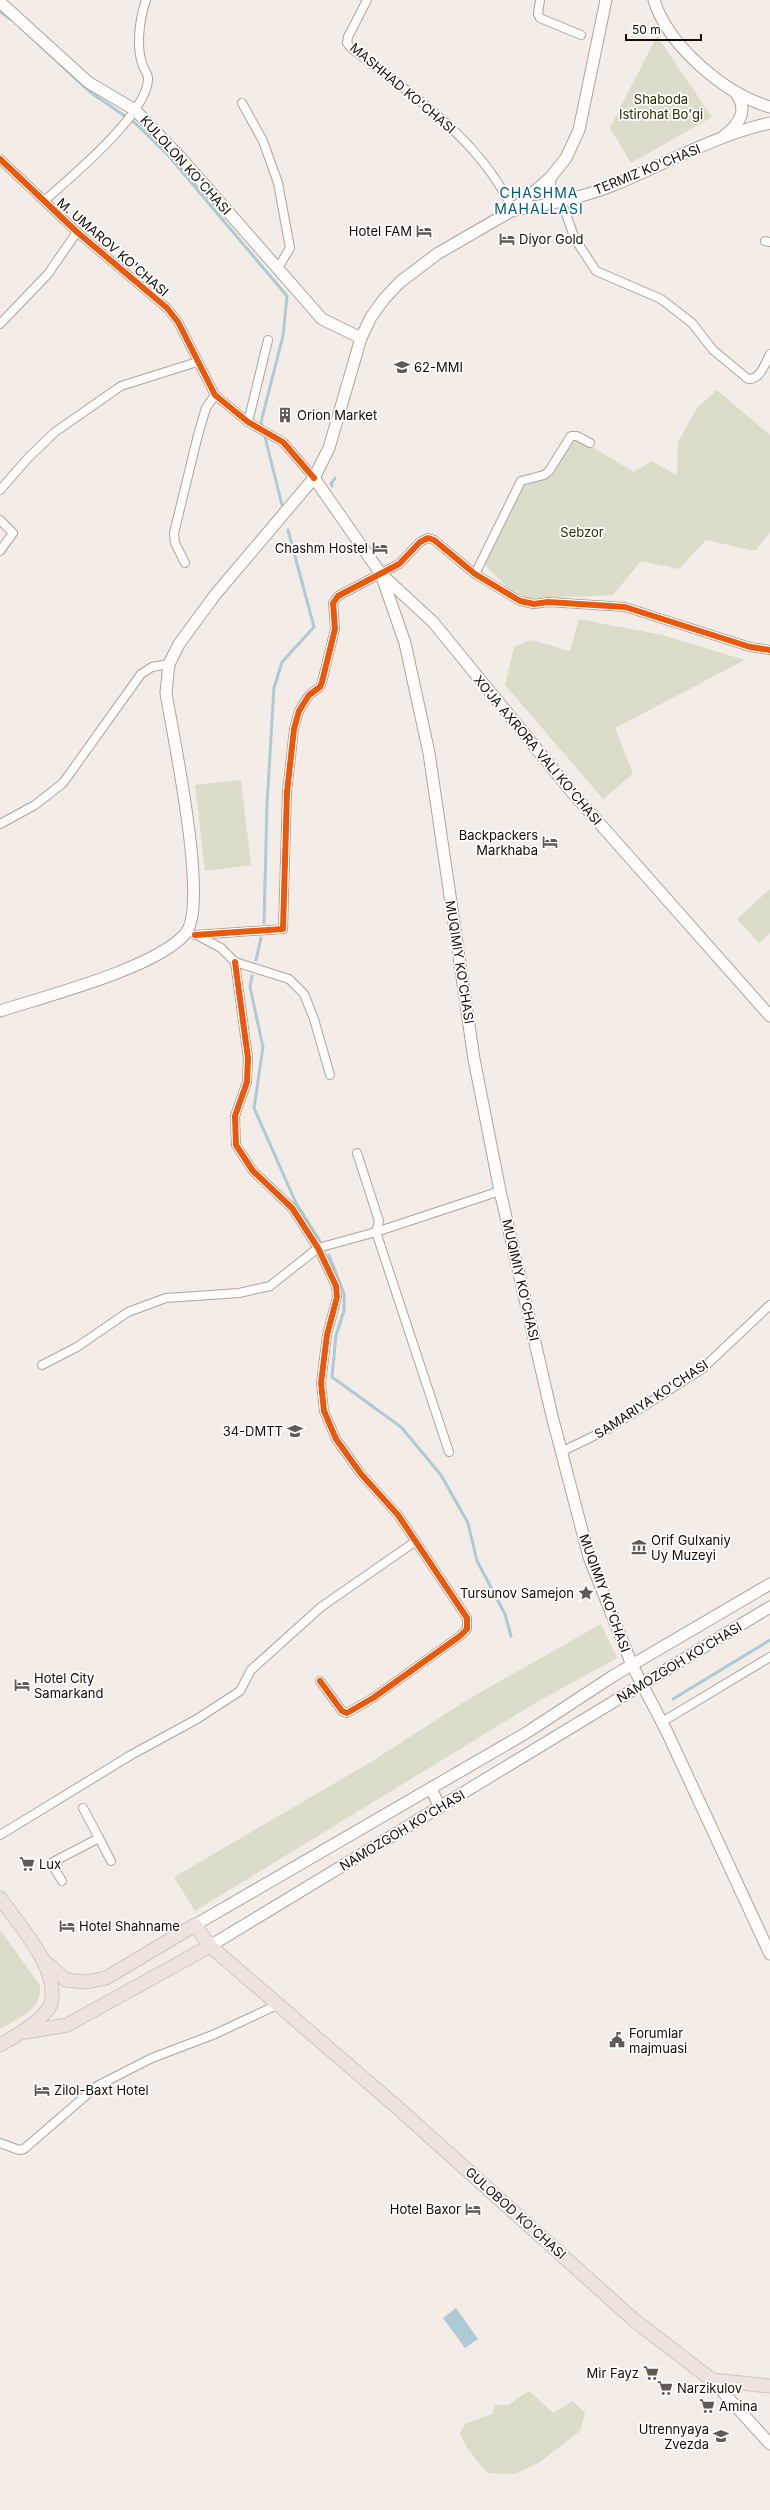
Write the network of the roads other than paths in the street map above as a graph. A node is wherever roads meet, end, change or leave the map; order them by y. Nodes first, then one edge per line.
1 (146, 0) edge
2 (367, 0) edge
3 (540, 0) edge
4 (606, 0) edge
5 (654, 0) edge
6 (0, 2) edge
7 (581, 35) dead end
8 (734, 91) junction
9 (242, 103) dead end
10 (770, 107) edge
11 (133, 112) junction
12 (770, 123) edge
13 (712, 143) junction
14 (0, 159) edge
15 (550, 178) junction
16 (44, 201) junction
17 (562, 203) junction
18 (513, 210) junction
19 (78, 232) junction
20 (278, 268) junction
21 (0, 324) edge
22 (361, 338) junction
23 (268, 340) dead end
24 (770, 354) edge
25 (198, 362) junction
26 (215, 395) junction
27 (248, 422) junction
28 (590, 444) dead end
29 (314, 478) junction
30 (0, 490) edge
31 (0, 520) edge
32 (0, 551) edge
33 (185, 563) dead end
34 (381, 574) junction
35 (475, 574) junction
36 (770, 650) edge
37 (169, 664) junction
38 (2, 820) edge
39 (191, 933) junction
40 (235, 962) junction
41 (0, 1011) edge
42 (770, 1016) edge
43 (330, 1075) dead end
44 (357, 1154) dead end
45 (500, 1191) junction
46 (376, 1232) junction
47 (318, 1248) junction
48 (770, 1305) edge
49 (42, 1365) dead end
50 (449, 1452) dead end
51 (561, 1452) junction
52 (416, 1542) junction
53 (770, 1584) edge
54 (770, 1608) edge
55 (770, 1657) edge
56 (632, 1665) junction
57 (320, 1681) dead end
58 (641, 1684) junction
59 (662, 1722) junction
60 (431, 1788) junction
61 (82, 1808) dead end
62 (440, 1808) junction
63 (0, 1835) edge
64 (99, 1838) junction
65 (112, 1861) dead end
66 (62, 1882) dead end
67 (0, 1898) edge
68 (195, 1925) junction
69 (210, 1946) junction
70 (770, 1954) edge
71 (43, 1960) junction
72 (277, 2005) junction
73 (25, 2032) junction
74 (0, 2045) edge
75 (0, 2143) edge
76 (712, 2380) junction
77 (770, 2386) edge
78 (770, 2444) edge

1 - 11 street
2 - 18 street, MASHHAD KO'CHASI
3 - 7 street
4 - 15 main road
5 - 8 main road
6 - 11 main road, KULOLON KO'CHASI
8 - 10 main road
8 - 13 main road
9 - 20 street
11 - 16 street
11 - 20 main road, KULOLON KO'CHASI
12 - 13 main road
13 - 17 main road, TERMIZ KO'CHASI
14 - 16 street, M. UMAROV KO'CHASI
15 - 17 main road
15 - 18 main road
16 - 19 street, M. UMAROV KO'CHASI
17 - 18 main road, TERMIZ KO'CHASI
17 - 24 street
18 - 22 main road
19 - 21 street
19 - 25 street, M. UMAROV KO'CHASI
20 - 22 main road, KULOLON KO'CHASI
22 - 29 main road
23 - 27 street
25 - 26 street, M. UMAROV KO'CHASI
25 - 30 street
26 - 27 street
26 - 33 street
27 - 29 street
28 - 35 street
29 - 34 main road, XO'JA AXRORA VALI KO'CHASI
29 - 37 main road
31 - 32 street
34 - 35 street
34 - 39 street
34 - 42 main road, XO'JA AXRORA VALI KO'CHASI
34 - 45 main road, MUQIMIY KO'CHASI
35 - 36 street
37 - 38 street
37 - 39 main road
39 - 40 street
39 - 41 main road
40 - 43 street
40 - 47 street
44 - 46 street
45 - 46 street
45 - 51 main road, MUQIMIY KO'CHASI
46 - 47 street
46 - 50 street
47 - 49 street
47 - 52 street
48 - 51 street, SAMARIYA KO'CHASI
51 - 56 main road, MUQIMIY KO'CHASI
52 - 57 street
52 - 63 street
53 - 56 main road, NAMOZGOH KO'CHASI
54 - 58 main road, NAMOZGOH KO'CHASI
55 - 59 street
56 - 58 main road, MUQIMIY KO'CHASI
56 - 60 main road, NAMOZGOH KO'CHASI
58 - 59 main road, MUQIMIY KO'CHASI
58 - 62 main road, NAMOZGOH KO'CHASI
59 - 70 main road, MUQIMIY KO'CHASI
60 - 62 main road
60 - 68 main road, NAMOZGOH KO'CHASI
61 - 64 street
62 - 69 main road, NAMOZGOH KO'CHASI
64 - 65 street
64 - 66 street
67 - 71 main road
68 - 69 main road, GULOBOD KO'CHASI
68 - 71 main road, NAMOZGOH KO'CHASI
69 - 72 main road, GULOBOD KO'CHASI
69 - 73 main road, NAMOZGOH KO'CHASI
71 - 73 main road
72 - 75 street
72 - 76 main road, GULOBOD KO'CHASI
73 - 74 main road
76 - 77 main road
76 - 78 main road

